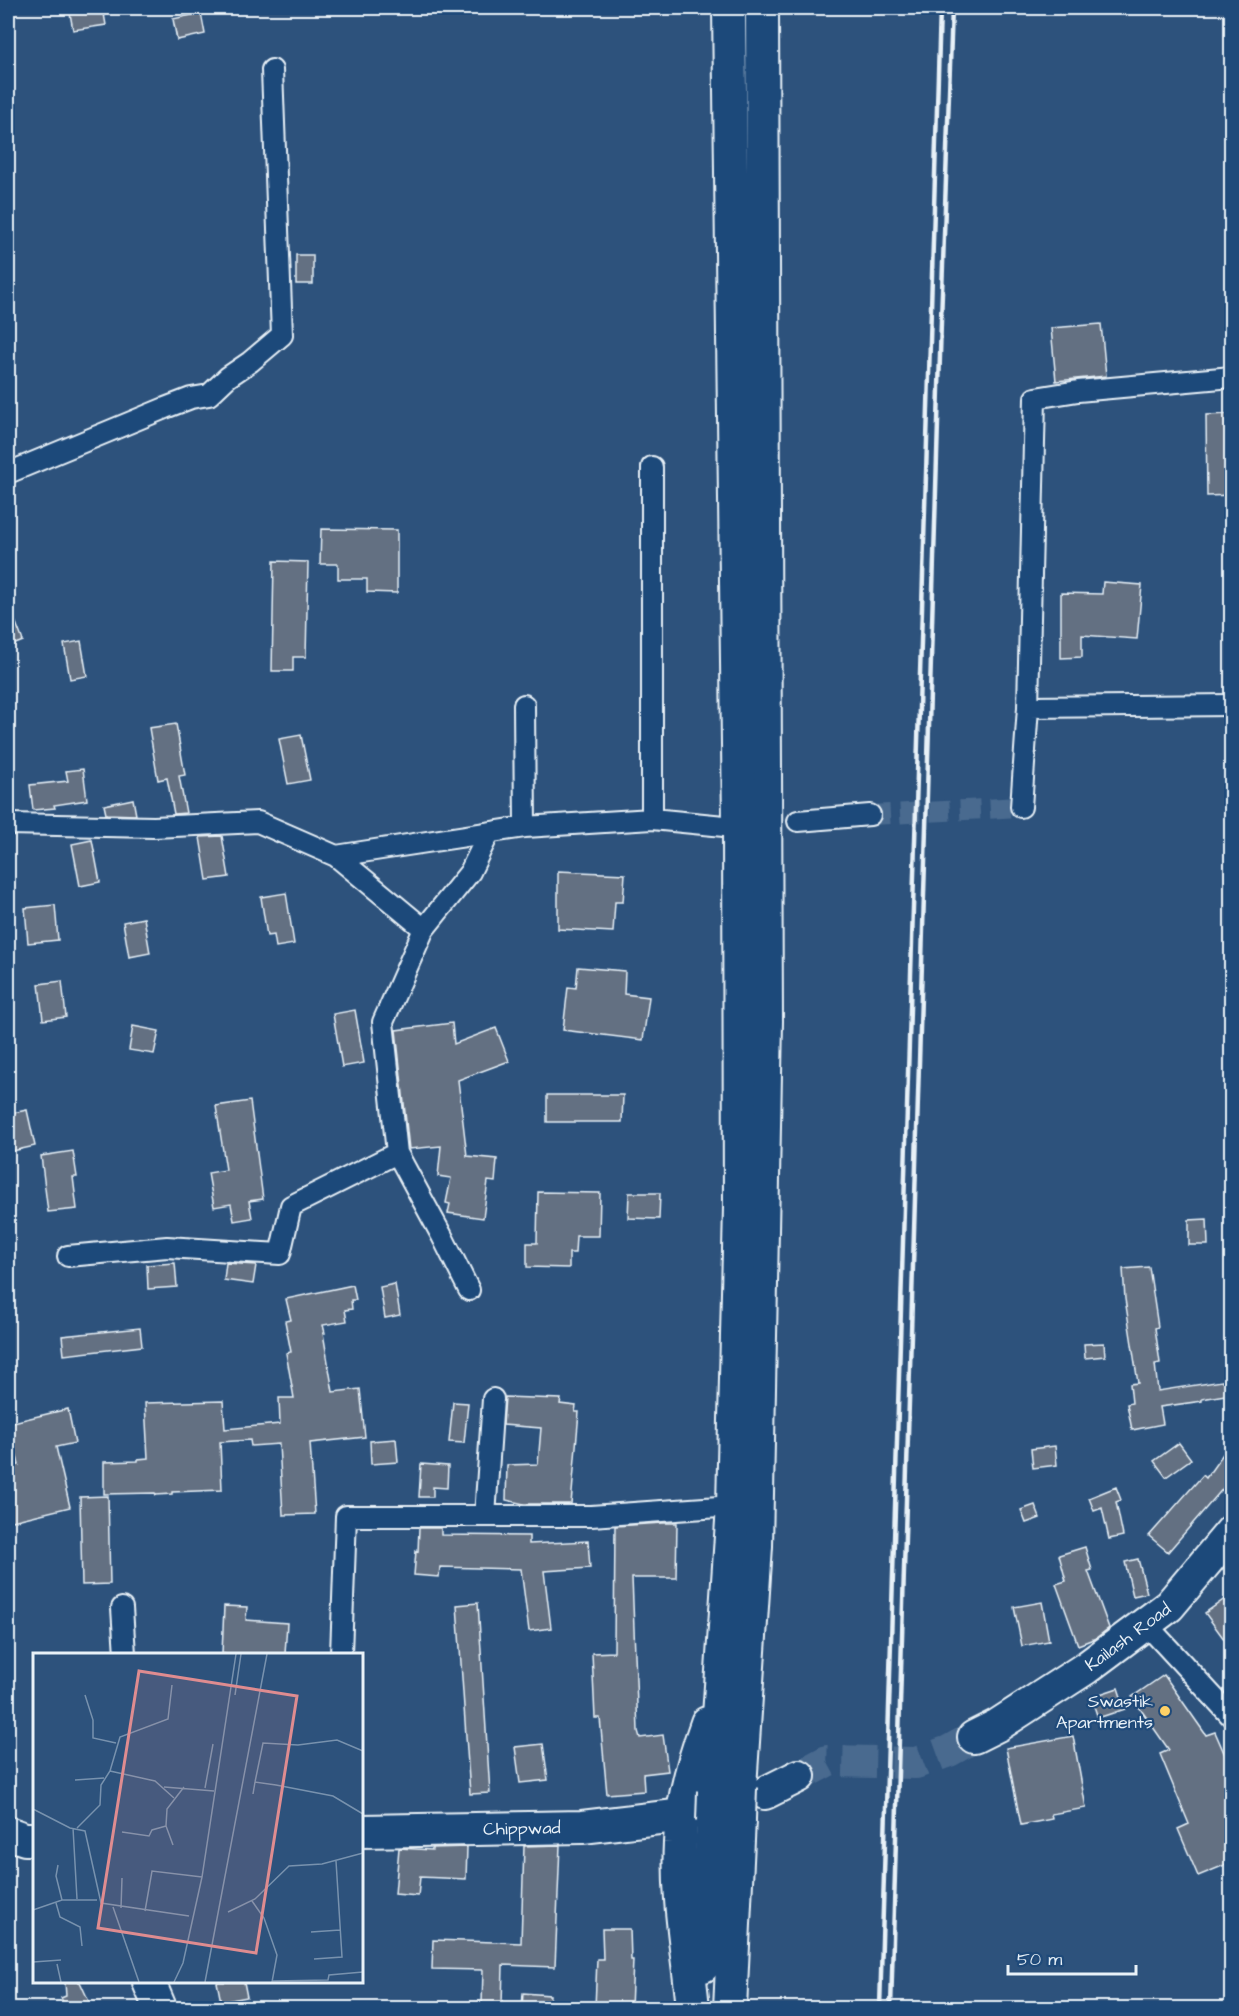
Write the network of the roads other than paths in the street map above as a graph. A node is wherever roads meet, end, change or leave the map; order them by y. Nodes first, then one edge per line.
1 (729, 8) edge
2 (762, 8) edge
3 (272, 70) dead end
4 (1232, 377) edge
5 (652, 467) dead end
6 (8, 473) edge
7 (524, 705) dead end
8 (1232, 705) edge
9 (1028, 706) junction
10 (1021, 807) dead end
11 (870, 815) tunnel mouth
12 (652, 819) junction
13 (798, 821) dead end
14 (8, 824) edge
15 (724, 826) dead end
16 (525, 827) junction
17 (489, 833) junction
18 (336, 856) junction
19 (424, 929) junction
20 (397, 1153) junction
21 (69, 1256) dead end
22 (469, 1290) dead end
23 (493, 1399) dead end
24 (733, 1506) junction
25 (485, 1516) junction
26 (1232, 1531) edge
27 (122, 1608) dead end
28 (1146, 1624) junction
29 (124, 1653) edge
30 (341, 1653) edge
31 (734, 1683) junction
32 (1232, 1718) edge
33 (974, 1737) tunnel mouth
34 (799, 1776) tunnel mouth
35 (726, 1804) junction
36 (363, 1832) edge
37 (8, 1833) edge
38 (33, 1839) edge
39 (149, 1983) edge
40 (160, 2008) edge
41 (693, 2008) edge
42 (700, 2008) edge
43 (730, 2008) edge

1 - 24 main road
2 - 31 main road
3 - 6 street
4 - 9 street
5 - 12 street
7 - 16 street
8 - 9 street
9 - 10 street
11 - 13 street
12 - 15 street
12 - 16 street
14 - 18 street
16 - 17 street
17 - 18 street
17 - 19 street
18 - 19 street
19 - 20 street
20 - 21 street
20 - 22 street
23 - 25 street
24 - 25 street
24 - 31 main road
25 - 30 street
26 - 28 main road, Kailash Road
27 - 29 street
28 - 32 street
28 - 33 main road, Kailash Road
31 - 35 main road
34 - 35 main road
35 - 36 main road, Chippwad
35 - 41 main road
35 - 42 main road
35 - 43 main road
37 - 38 main road
39 - 40 main road

